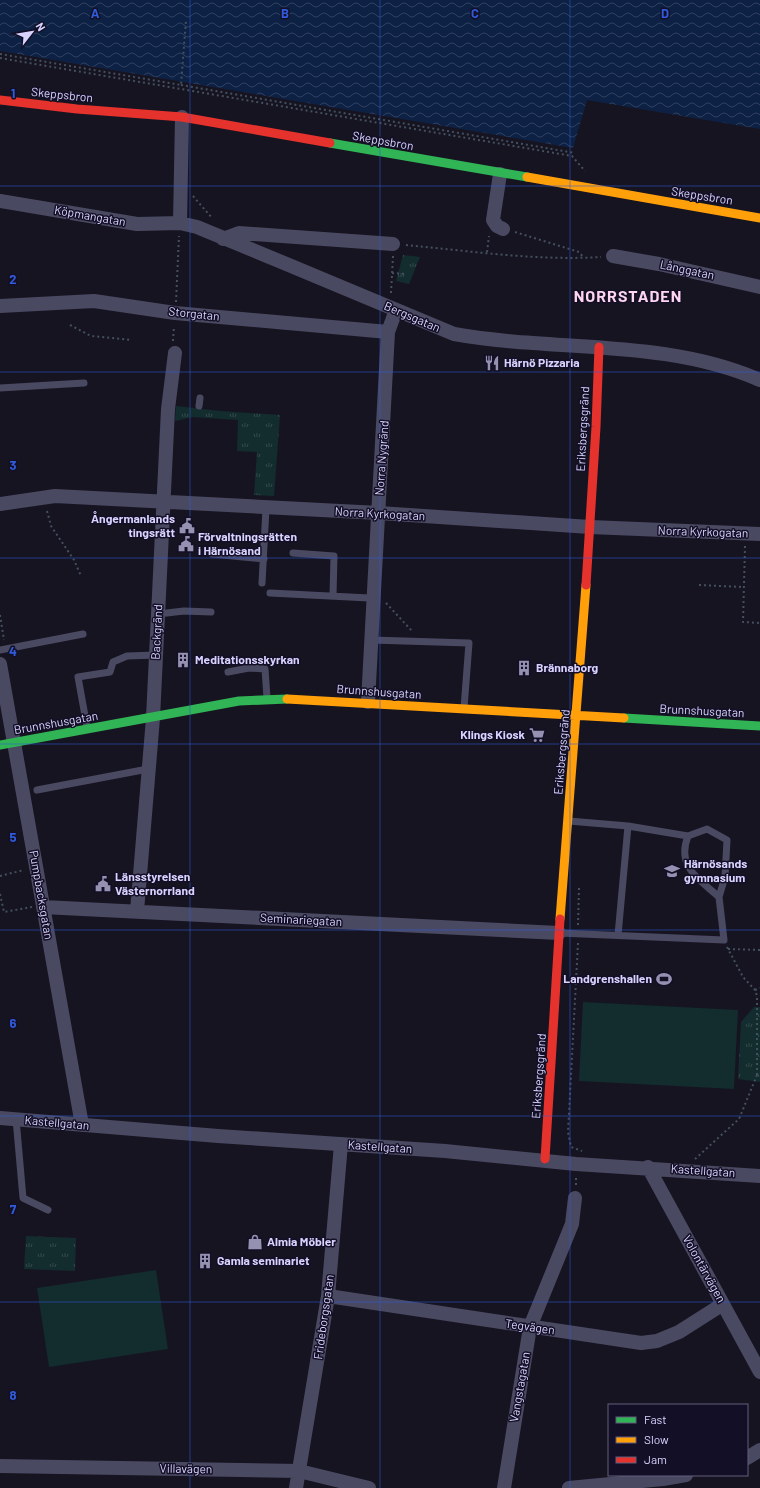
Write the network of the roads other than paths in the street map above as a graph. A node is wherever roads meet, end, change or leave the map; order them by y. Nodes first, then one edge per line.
1 (0, 100) edge
2 (182, 117) junction
3 (500, 174) junction
4 (1, 202) edge
5 (760, 218) edge
6 (180, 223) junction
7 (497, 229) road end
8 (227, 237) junction
9 (393, 244) road end
10 (613, 256) road end
11 (760, 287) edge
12 (0, 306) edge
13 (396, 310) junction
14 (388, 332) junction
15 (599, 347) junction
16 (175, 353) dead end
17 (760, 380) edge
18 (84, 383) dead end
19 (0, 388) edge
20 (200, 398) dead end
21 (199, 406) dead end
22 (164, 503) junction
23 (0, 504) edge
24 (266, 508) junction
25 (378, 513) junction
26 (590, 527) junction
27 (760, 534) edge
28 (293, 553) dead end
29 (212, 554) dead end
30 (264, 559) junction
31 (262, 583) dead end
32 (270, 593) dead end
33 (333, 596) junction
34 (380, 600) junction
35 (211, 612) dead end
36 (158, 614) junction
37 (83, 634) dead end
38 (371, 640) junction
39 (3, 650) edge
40 (156, 655) junction
41 (0, 664) edge
42 (228, 672) dead end
43 (266, 698) junction
44 (368, 702) junction
45 (464, 710) junction
46 (577, 715) junction
47 (153, 718) junction
48 (760, 726) edge
49 (87, 730) junction
50 (14, 743) junction
51 (0, 745) edge
52 (148, 769) junction
53 (37, 790) dead end
54 (568, 821) junction
55 (628, 826) junction
56 (688, 836) junction
57 (719, 897) junction
58 (43, 906) junction
59 (136, 911) junction
60 (559, 933) junction
61 (618, 934) junction
62 (0, 1118) edge
63 (16, 1119) junction
64 (82, 1125) junction
65 (341, 1144) junction
66 (545, 1159) junction
67 (648, 1167) junction
68 (760, 1176) edge
69 (575, 1198) dead end
70 (48, 1210) dead end
71 (328, 1296) junction
72 (724, 1304) junction
73 (530, 1327) junction
74 (760, 1372) edge
75 (760, 1450) edge
76 (748, 1457) edge
77 (0, 1466) edge
78 (299, 1471) junction
79 (684, 1476) edge
80 (664, 1484) edge
81 (296, 1488) edge
82 (370, 1488) edge
83 (504, 1488) edge
84 (569, 1488) edge

1 - 2 street, Skeppsbron
2 - 3 street, Skeppsbron
2 - 6 street
3 - 5 street, Skeppsbron
3 - 7 street
4 - 6 street, Köpmangatan
6 - 8 street, Bergsgatan
8 - 9 street
8 - 13 street, Bergsgatan
10 - 11 street, Långgatan
12 - 14 street, Storgatan
13 - 14 street, Norra Nygränd
13 - 15 street, Bergsgatan
14 - 25 street, Norra Nygränd
15 - 17 street, Bergsgatan
15 - 26 street, Eriksbergsgränd
16 - 22 street, Backgränd
18 - 19 lane
20 - 21 lane
22 - 23 street, Norra Kyrkogatan
22 - 24 street, Norra Kyrkogatan
22 - 36 street, Backgränd
24 - 25 street, Norra Kyrkogatan
24 - 30 lane
25 - 26 street, Norra Kyrkogatan
25 - 34 street, Norra Nygränd
26 - 27 street, Norra Kyrkogatan
26 - 46 street, Eriksbergsgränd
28 - 33 lane
29 - 30 lane
30 - 31 lane
32 - 33 lane
33 - 34 lane
34 - 38 street, Norra Nygränd
35 - 36 lane
36 - 40 street, Backgränd
37 - 39 lane
38 - 44 street, Norra Nygränd
38 - 45 lane
40 - 47 street, Backgränd
40 - 49 lane
41 - 50 street, Pumpbacksgatan
42 - 43 lane
43 - 44 street, Brunnshusgatan
43 - 47 street, Brunnshusgatan
44 - 45 street, Brunnshusgatan
45 - 46 street, Brunnshusgatan
46 - 48 street, Brunnshusgatan
46 - 54 street, Eriksbergsgränd
47 - 49 street, Brunnshusgatan
47 - 52 street, Backgränd
49 - 50 street, Brunnshusgatan
50 - 51 street, Brunnshusgatan
50 - 58 street, Pumpbacksgatan
52 - 53 lane
52 - 59 street, Backgränd
54 - 55 lane
54 - 60 street, Eriksbergsgränd
55 - 56 lane
55 - 61 lane
56 - 57 lane
56 - 57 lane
57 - 61 lane
58 - 59 street, Seminariegatan
58 - 64 street, Pumpbacksgatan
59 - 60 street, Seminariegatan
60 - 61 lane
60 - 66 street, Eriksbergsgränd
62 - 63 street, Kastellgatan
63 - 64 street, Kastellgatan
63 - 70 lane
64 - 65 street, Kastellgatan
65 - 66 street, Kastellgatan
65 - 71 street, Frideborgsgatan
66 - 67 street, Kastellgatan
67 - 68 street, Kastellgatan
67 - 72 street, Volontärvägen
69 - 73 street, Vangstagatan
71 - 73 street, Tegvägen
71 - 78 street, Frideborgsgatan
72 - 73 street, Tegvägen
72 - 74 street, Volontärvägen
73 - 83 street, Vangstagatan
75 - 76 street
77 - 78 street, Villavägen
78 - 81 street, Frideborgsgatan
78 - 82 street, Villavägen
79 - 80 street
80 - 84 street

